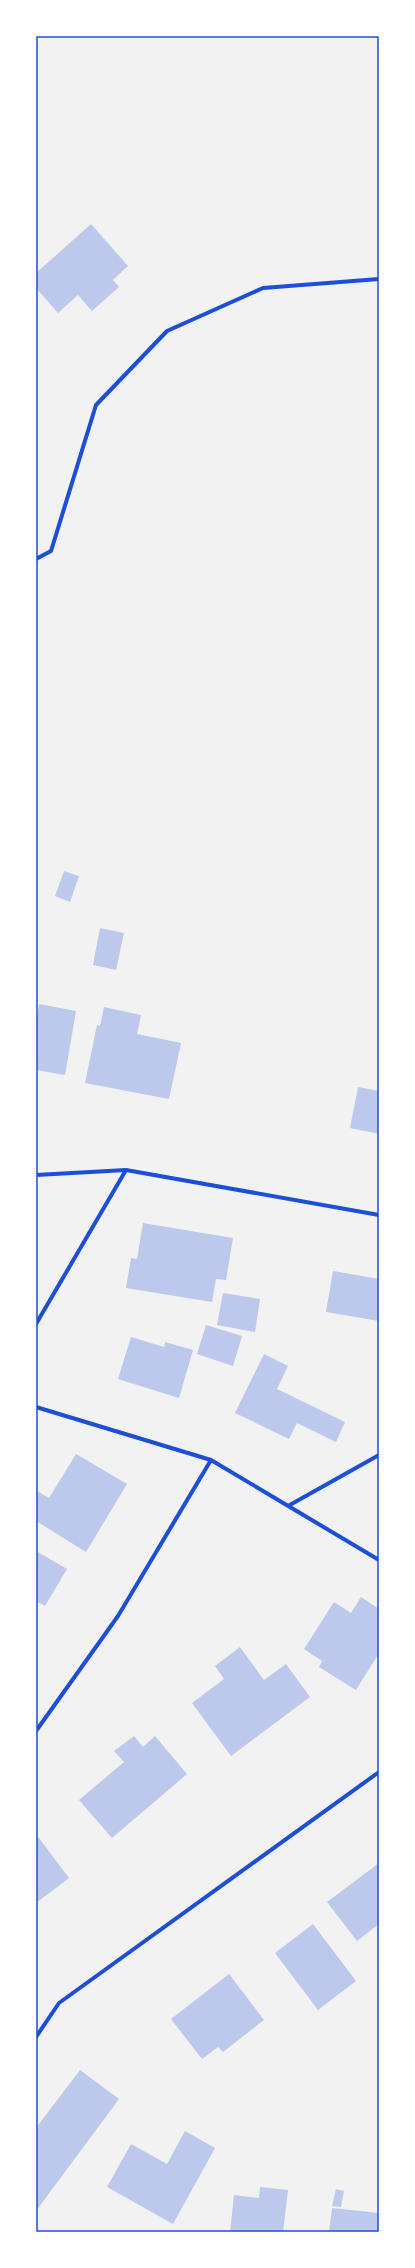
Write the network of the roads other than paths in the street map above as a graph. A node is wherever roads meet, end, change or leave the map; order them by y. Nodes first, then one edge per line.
1 (379, 278) edge
2 (36, 559) edge
3 (126, 1170) junction
4 (36, 1175) edge
5 (379, 1215) edge
6 (36, 1324) edge
7 (36, 1407) edge
8 (379, 1455) edge
9 (211, 1460) junction
10 (288, 1506) junction
11 (379, 1560) edge
12 (36, 1731) edge
13 (379, 1772) edge
14 (36, 2037) edge

1 - 2 street
3 - 4 street
3 - 5 street
3 - 6 street
7 - 9 street
8 - 10 street
9 - 10 street
9 - 12 street
10 - 11 street
13 - 14 street

